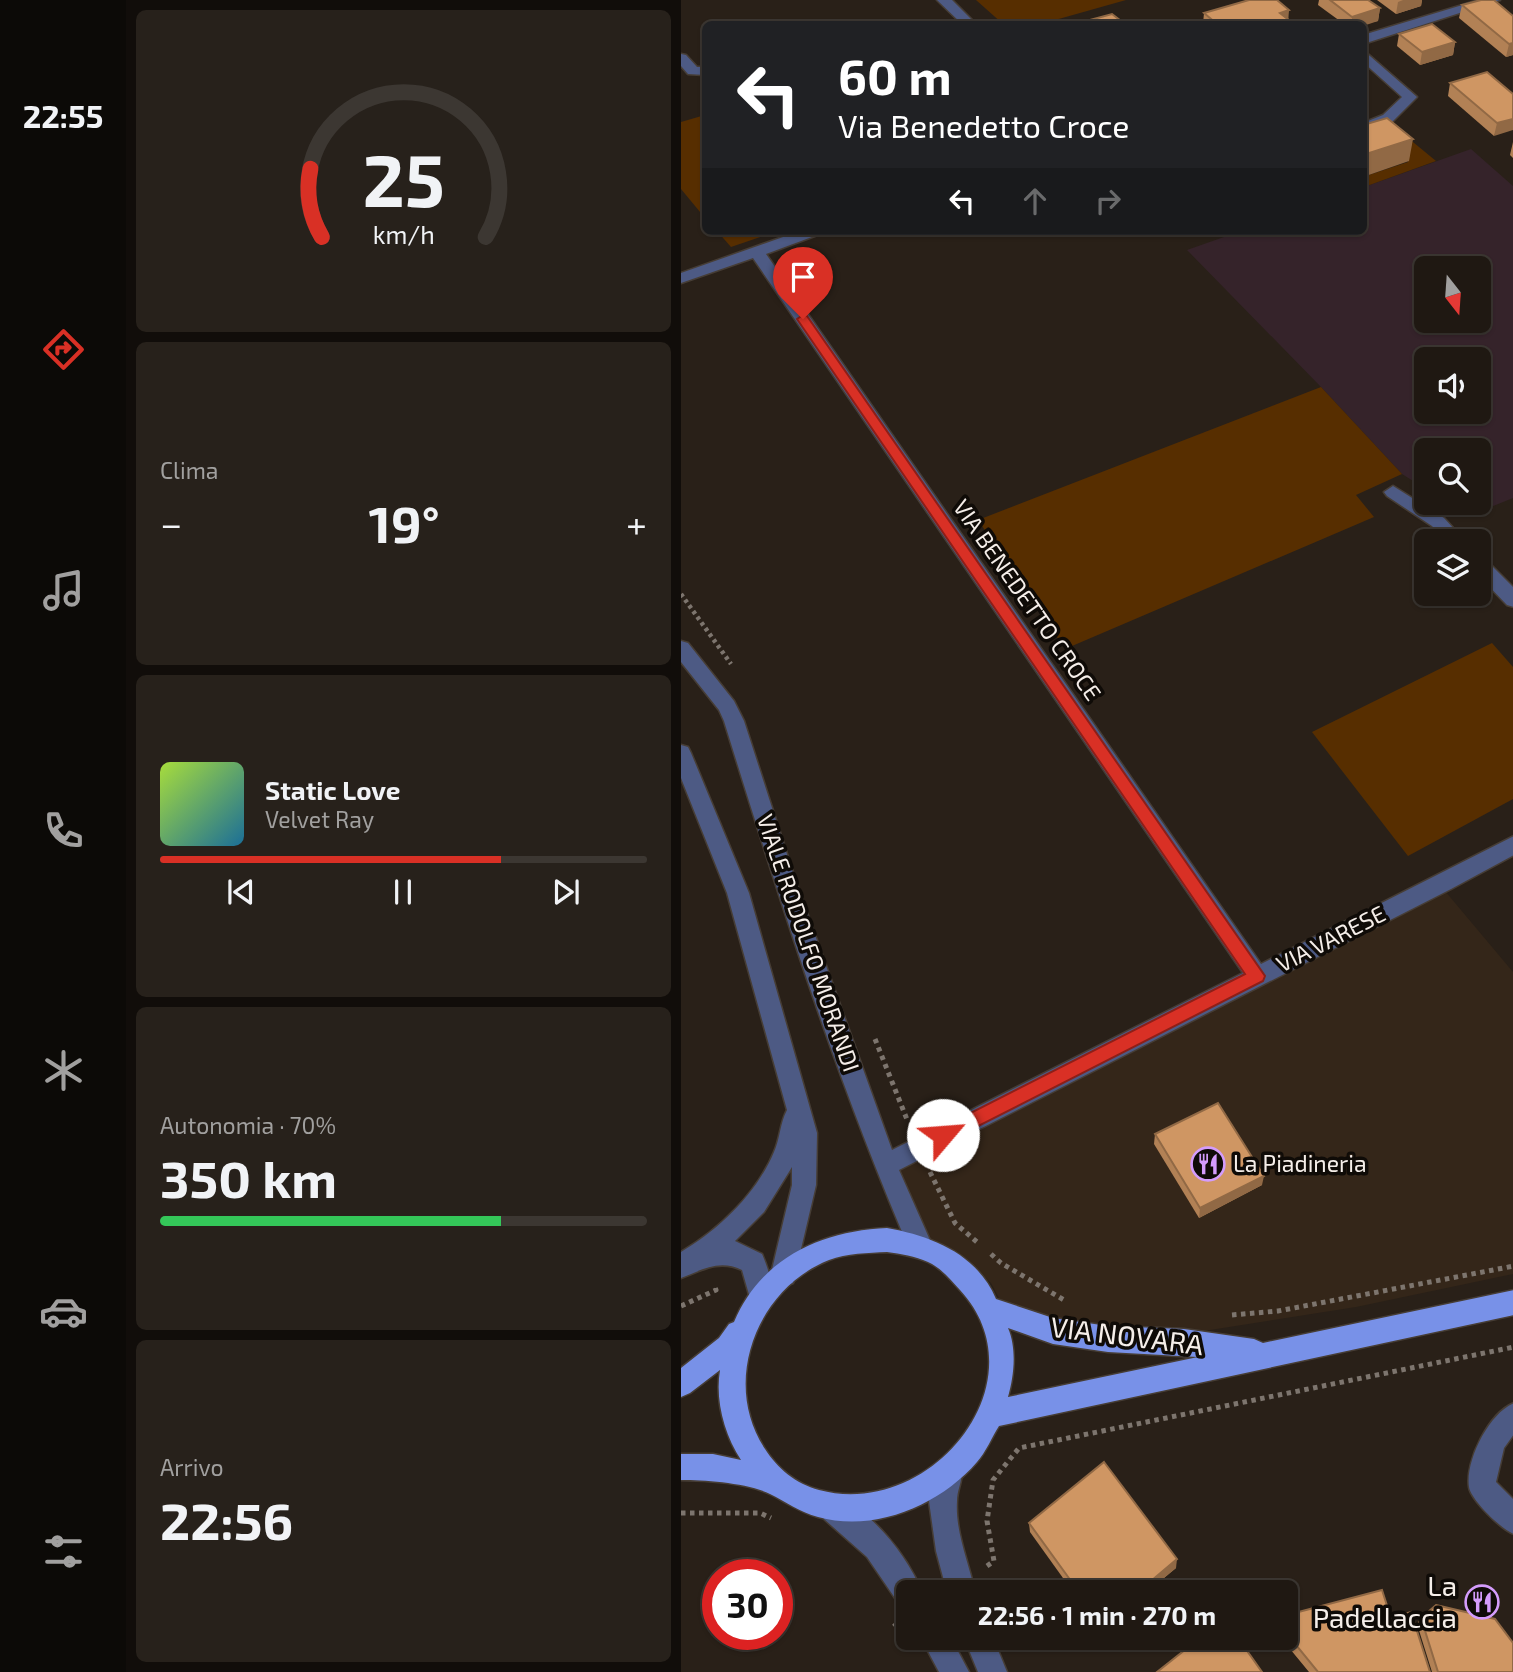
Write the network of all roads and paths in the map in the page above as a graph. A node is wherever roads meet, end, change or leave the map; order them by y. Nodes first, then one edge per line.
1 (944, 0) edge
2 (1493, 0) edge
3 (966, 21) edge
4 (1367, 39) edge
5 (681, 58) edge
6 (1367, 58) edge
7 (702, 71) edge
8 (1367, 126) edge
9 (803, 235) edge
10 (756, 251) junction
11 (681, 278) edge
12 (1393, 492) dead end
13 (1445, 529) edge
14 (1491, 577) edge
15 (1513, 600) edge
16 (681, 648) edge
17 (681, 753) edge
18 (1513, 844) edge
19 (1257, 976) junction
20 (795, 1100) junction
21 (885, 1164) junction
22 (921, 1247) junction
23 (691, 1260) edge
24 (784, 1274) junction
25 (761, 1296) junction
26 (1513, 1302) edge
27 (990, 1310) junction
28 (744, 1325) junction
29 (1513, 1347) edge
30 (1266, 1354) junction
31 (681, 1384) edge
32 (992, 1415) junction
33 (1513, 1416) edge
34 (681, 1467) edge
35 (950, 1474) junction
36 (774, 1481) junction
37 (834, 1509) junction
38 (681, 1513) edge
39 (1513, 1521) edge
40 (784, 1524) dead end
41 (900, 1580) edge
42 (958, 1580) edge
43 (971, 1580) edge
44 (892, 1620) dead end
45 (896, 1626) edge
46 (942, 1650) edge
47 (983, 1650) edge
48 (955, 1672) edge
49 (993, 1672) edge

1 - 3 street
2 - 4 street
5 - 7 street
6 - 8 street
9 - 10 street
10 - 11 street
10 - 19 street, VIA BENEDETTO CROCE
12 - 13 street
14 - 15 street
16 - 21 street, VIALE RODOLFO MORANDI
17 - 20 street
18 - 19 street, VIA VARESE
19 - 21 street, VIA VARESE
20 - 23 street
20 - 24 street
21 - 22 street, VIALE RODOLFO MORANDI
22 - 24 main road
22 - 27 main road
23 - 25 street
24 - 25 main road
25 - 28 main road
26 - 30 main road, VIA NOVARA
27 - 30 main road, VIA NOVARA
27 - 32 main road
28 - 31 main road
28 - 36 main road
29 - 43 path
30 - 32 main road, VIA NOVARA
32 - 35 main road
33 - 39 street
34 - 36 main road
35 - 37 main road
35 - 42 street
36 - 37 main road
37 - 41 street
38 - 40 path
44 - 45 path
46 - 48 street
47 - 49 street

